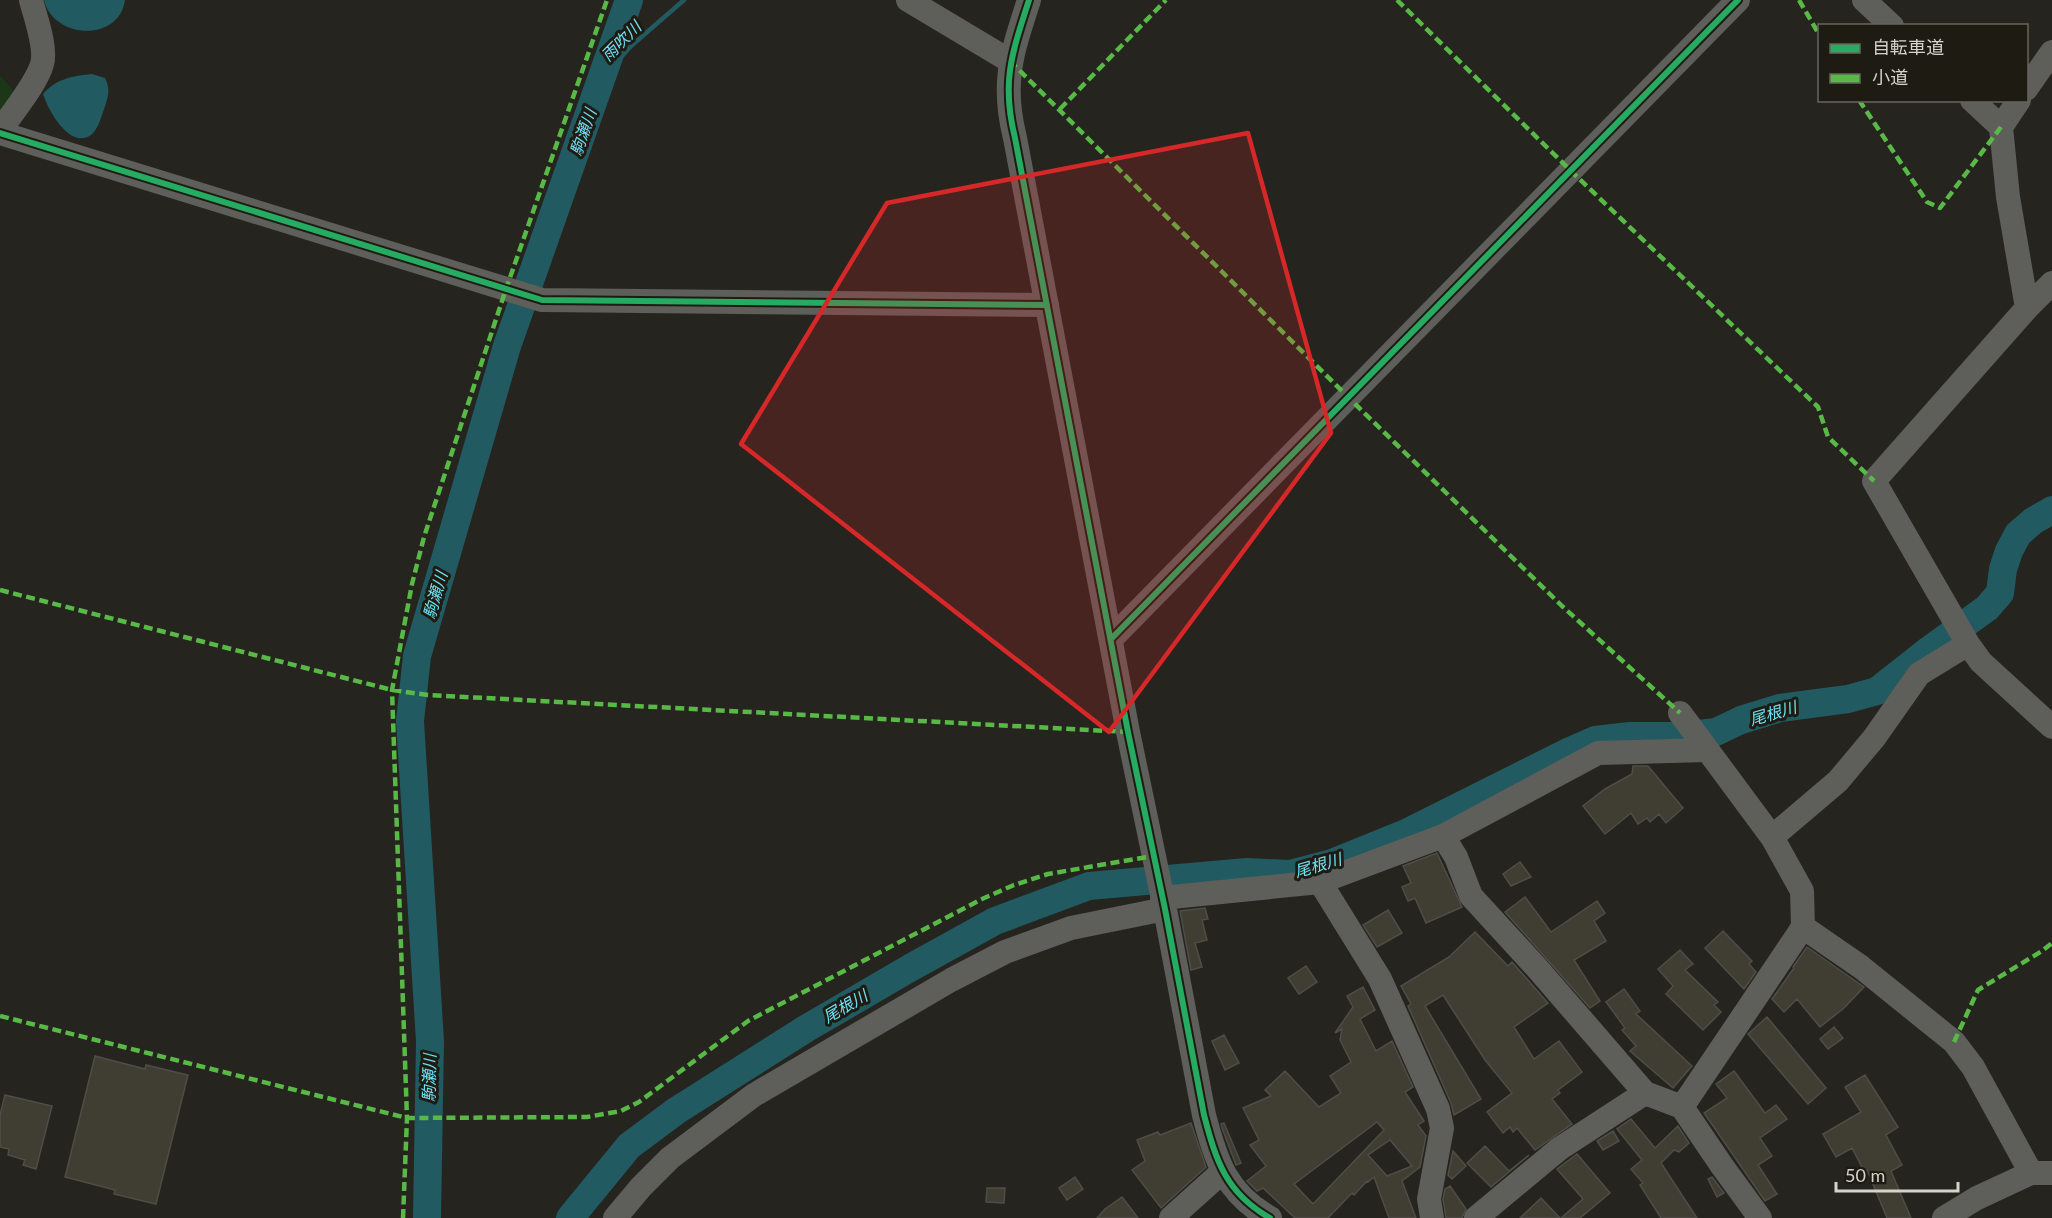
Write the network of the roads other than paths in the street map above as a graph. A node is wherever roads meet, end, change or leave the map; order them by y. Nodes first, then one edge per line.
1 (31, 0) edge
2 (908, 0) edge
3 (1029, 0) edge
4 (1738, 0) edge
5 (1864, 0) edge
6 (1890, 24) edge
7 (2052, 52) edge
8 (1010, 61) junction
9 (2028, 86) edge
10 (1974, 102) edge
11 (2018, 102) edge
12 (2001, 127) junction
13 (0, 132) edge
14 (2052, 284) edge
15 (1047, 305) junction
16 (2027, 308) junction
17 (1111, 639) junction
18 (1968, 644) junction
19 (1680, 713) dead end
20 (2052, 727) edge
21 (1707, 750) junction
22 (1443, 836) junction
23 (1772, 837) junction
24 (1320, 882) junction
25 (1162, 900) junction
26 (1803, 927) junction
27 (1645, 1093) junction
28 (1682, 1107) junction
29 (1222, 1172) junction
30 (2041, 1173) edge
31 (615, 1218) edge
32 (1171, 1218) edge
33 (1270, 1218) edge
34 (1432, 1218) edge
35 (1476, 1218) edge
36 (1760, 1218) edge
37 (1944, 1218) edge

1 - 13 street
2 - 8 street
3 - 8 street
4 - 17 street
5 - 6 street
7 - 9 street
8 - 15 street
10 - 12 street
11 - 12 street
12 - 16 street
13 - 15 street
14 - 16 street
15 - 17 street
16 - 18 street
17 - 25 street
18 - 20 street
18 - 23 street
19 - 21 street
21 - 22 street
21 - 23 street
22 - 24 street
22 - 27 street
23 - 26 street
24 - 25 street
24 - 34 street
25 - 29 street
25 - 31 street
26 - 28 street
26 - 30 street
27 - 28 street
27 - 35 street
28 - 36 street
29 - 32 street
29 - 33 street
30 - 37 street

